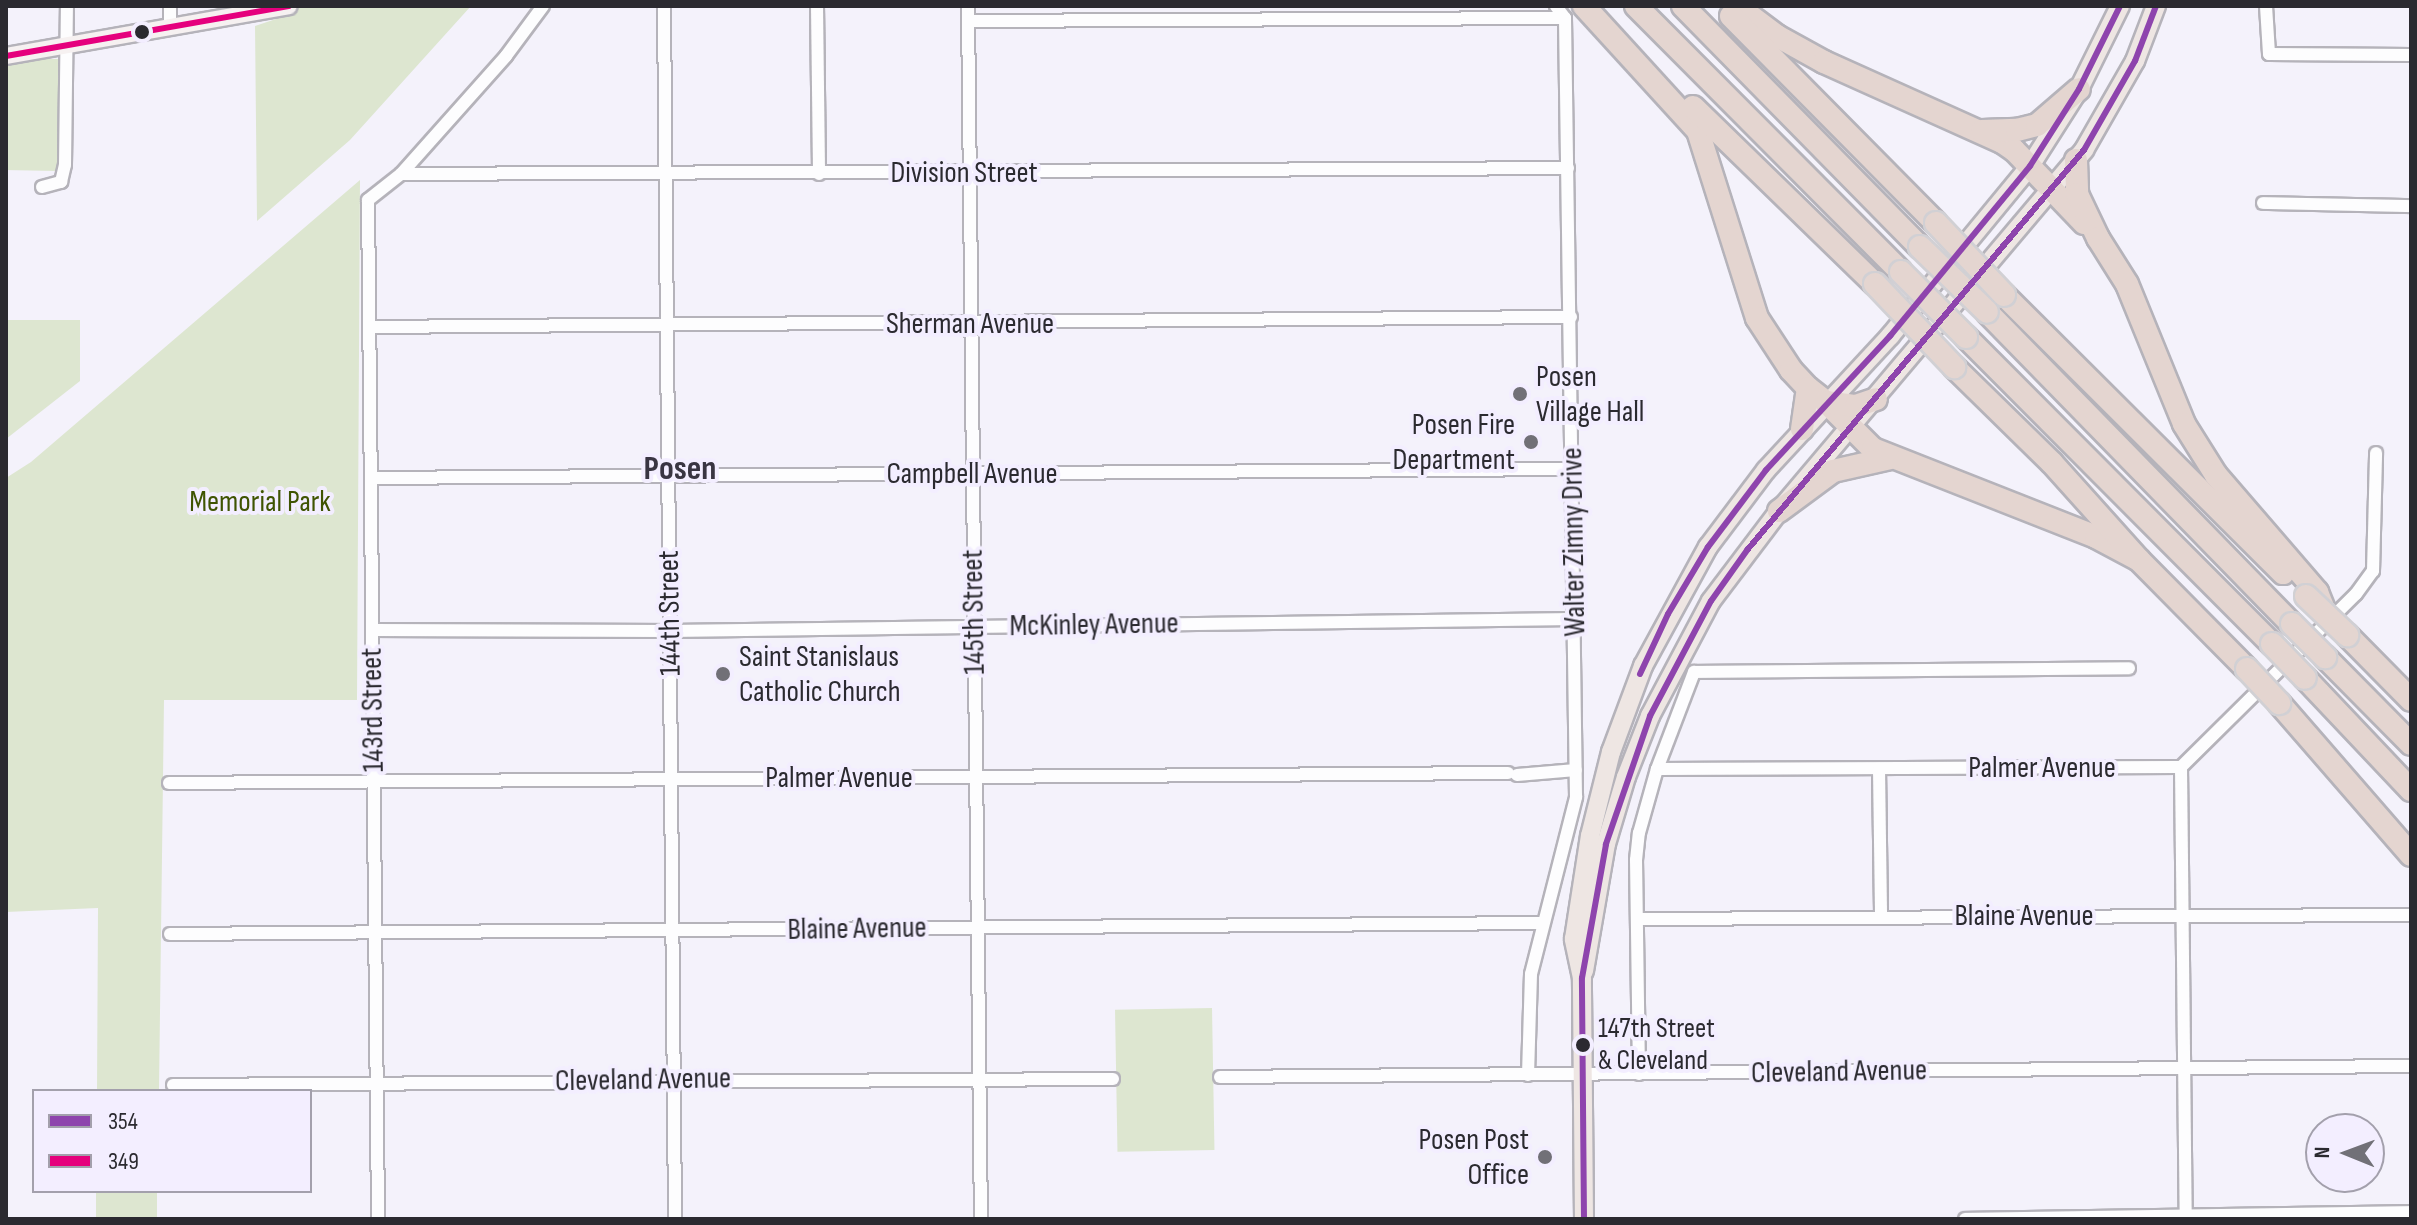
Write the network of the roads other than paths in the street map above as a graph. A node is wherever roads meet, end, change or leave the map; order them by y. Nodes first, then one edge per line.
1 (67, 6) edge
2 (170, 6) edge
3 (289, 6) edge
4 (543, 6) edge
5 (664, 6) edge
6 (817, 6) edge
7 (968, 6) edge
8 (1556, 6) edge
9 (1594, 6) edge
10 (1636, 6) edge
11 (1683, 6) edge
12 (1722, 6) edge
13 (1737, 6) edge
14 (2120, 6) edge
15 (2156, 6) edge
16 (2266, 6) edge
17 (219, 12) edge
18 (1574, 12) edge
19 (968, 21) junction
20 (170, 27) junction
21 (67, 46) junction
22 (2411, 55) edge
23 (6, 56) edge
24 (2079, 89) junction
25 (1978, 130) junction
26 (2076, 160) junction
27 (2030, 166) junction
28 (1568, 168) junction
29 (970, 173) junction
30 (401, 174) junction
31 (666, 174) junction
32 (819, 174) junction
33 (42, 187) dead end
34 (2053, 190) junction
35 (2263, 203) dead end
36 (2411, 206) edge
37 (2098, 238) junction
38 (1571, 317) junction
39 (667, 325) junction
40 (970, 325) junction
41 (370, 327) junction
42 (1808, 388) junction
43 (1876, 399) junction
44 (1826, 402) junction
45 (1851, 427) junction
46 (1802, 429) junction
47 (2376, 453) dead end
48 (1890, 458) junction
49 (1572, 469) junction
50 (973, 474) junction
51 (669, 476) junction
52 (372, 478) junction
53 (1779, 511) junction
54 (2139, 560) junction
55 (2311, 594) junction
56 (1575, 619) junction
57 (974, 626) junction
58 (372, 630) junction
59 (670, 631) junction
60 (2129, 668) dead end
61 (2411, 700) edge
62 (2411, 744) edge
63 (2181, 767) junction
64 (1657, 769) junction
65 (1879, 769) junction
66 (1576, 770) junction
67 (976, 777) junction
68 (671, 779) junction
69 (375, 781) junction
70 (169, 783) dead end
71 (2411, 790) edge
72 (2411, 855) edge
73 (2183, 915) junction
74 (2411, 915) edge
75 (1881, 916) junction
76 (1637, 919) junction
77 (1543, 923) junction
78 (977, 928) junction
79 (374, 930) junction
80 (673, 931) junction
81 (170, 934) dead end
82 (1582, 978) junction
83 (2411, 1066) edge
84 (2184, 1069) junction
85 (1581, 1074) junction
86 (1639, 1074) junction
87 (1528, 1075) junction
88 (1220, 1077) dead end
89 (979, 1078) junction
90 (674, 1079) junction
91 (1113, 1079) dead end
92 (377, 1083) junction
93 (173, 1085) dead end
94 (2411, 1212) edge
95 (2186, 1217) edge
96 (378, 1219) edge
97 (675, 1219) edge
98 (981, 1219) edge
99 (1584, 1219) edge
100 (1965, 1219) edge

1 - 21 street
2 - 20 street
3 - 17 main road
4 - 30 street
5 - 31 street, 144th Street
6 - 32 street
7 - 19 street, 145th Street
8 - 18 street
9 - 54 highway, bridge
10 - 71 highway, bridge
11 - 62 highway, bridge
12 - 55 highway, bridge
13 - 25 highway
14 - 24 main road
15 - 26 main road
16 - 22 street
17 - 20 main road
18 - 19 street
18 - 28 street, Walter Zimny Drive
18 - 42 highway
19 - 29 street, 145th Street
20 - 21 main road
21 - 23 main road
21 - 33 street
24 - 25 highway
24 - 27 main road
25 - 27 highway
26 - 34 main road
26 - 37 highway
27 - 34 highway
27 - 44 main road
28 - 29 street, Division Street
28 - 38 street, Walter Zimny Drive
29 - 32 street, Division Street
29 - 40 street, 145th Street
30 - 31 street, Division Street
30 - 41 street, 143rd Street
31 - 32 street, Division Street
31 - 39 street, 144th Street
34 - 37 highway
34 - 43 main road
35 - 36 street
37 - 55 highway
38 - 40 street, Sherman Avenue
38 - 49 street, Walter Zimny Drive
39 - 40 street, Sherman Avenue
39 - 41 street, Sherman Avenue
39 - 51 street, 144th Street
40 - 50 street, 145th Street
41 - 52 street, 143rd Street
42 - 44 highway
42 - 46 highway
43 - 44 highway
43 - 45 main road
44 - 45 highway
44 - 46 main road
45 - 48 highway
45 - 53 main road
46 - 82 main road
47 - 63 street
48 - 53 highway
48 - 54 highway
49 - 50 street, Campbell Avenue
49 - 56 street, Walter Zimny Drive
50 - 51 street, Campbell Avenue
50 - 57 street, 145th Street
51 - 52 street, Campbell Avenue
51 - 59 street, 144th Street
52 - 58 street, 143rd Street
53 - 82 main road
54 - 72 highway, bridge
55 - 61 highway, bridge
56 - 57 street, McKinley Avenue
56 - 66 street, Walter Zimny Drive
57 - 59 street, McKinley Avenue
57 - 67 street, 145th Street
58 - 59 street, McKinley Avenue
58 - 69 street, 143rd Street
59 - 68 street, 144th Street
60 - 64 street
63 - 65 street, Palmer Avenue
63 - 73 street
64 - 65 street, Palmer Avenue
64 - 76 street
65 - 75 street
66 - 67 street, Palmer Avenue
66 - 77 street, Walter Zimny Drive
67 - 68 street, Palmer Avenue
67 - 78 street, 145th Street
68 - 69 street, Palmer Avenue
68 - 80 street, 144th Street
69 - 70 street, Palmer Avenue
69 - 79 street, 143rd Street
73 - 74 street, Blaine Avenue
73 - 75 street, Blaine Avenue
73 - 84 street
75 - 76 street, Blaine Avenue
76 - 86 street
77 - 78 street, Blaine Avenue
77 - 87 street, Walter Zimny Drive
78 - 80 street, Blaine Avenue
78 - 89 street, 145th Street
79 - 80 street, Blaine Avenue
79 - 81 street, Blaine Avenue
79 - 92 street, 143rd Street
80 - 90 street, 144th Street
82 - 85 main road
83 - 84 street, Cleveland Avenue
84 - 86 street, Cleveland Avenue
84 - 95 street
85 - 86 street, Cleveland Avenue
85 - 87 street, Cleveland Avenue
85 - 99 main road
87 - 88 street, Cleveland Avenue
89 - 90 street, Cleveland Avenue
89 - 91 street, Cleveland Avenue
89 - 98 street, 145th Street
90 - 92 street, Cleveland Avenue
90 - 97 street, 144th Street
92 - 93 street, Cleveland Avenue
92 - 96 street, 143rd Street
94 - 95 street
95 - 100 street

